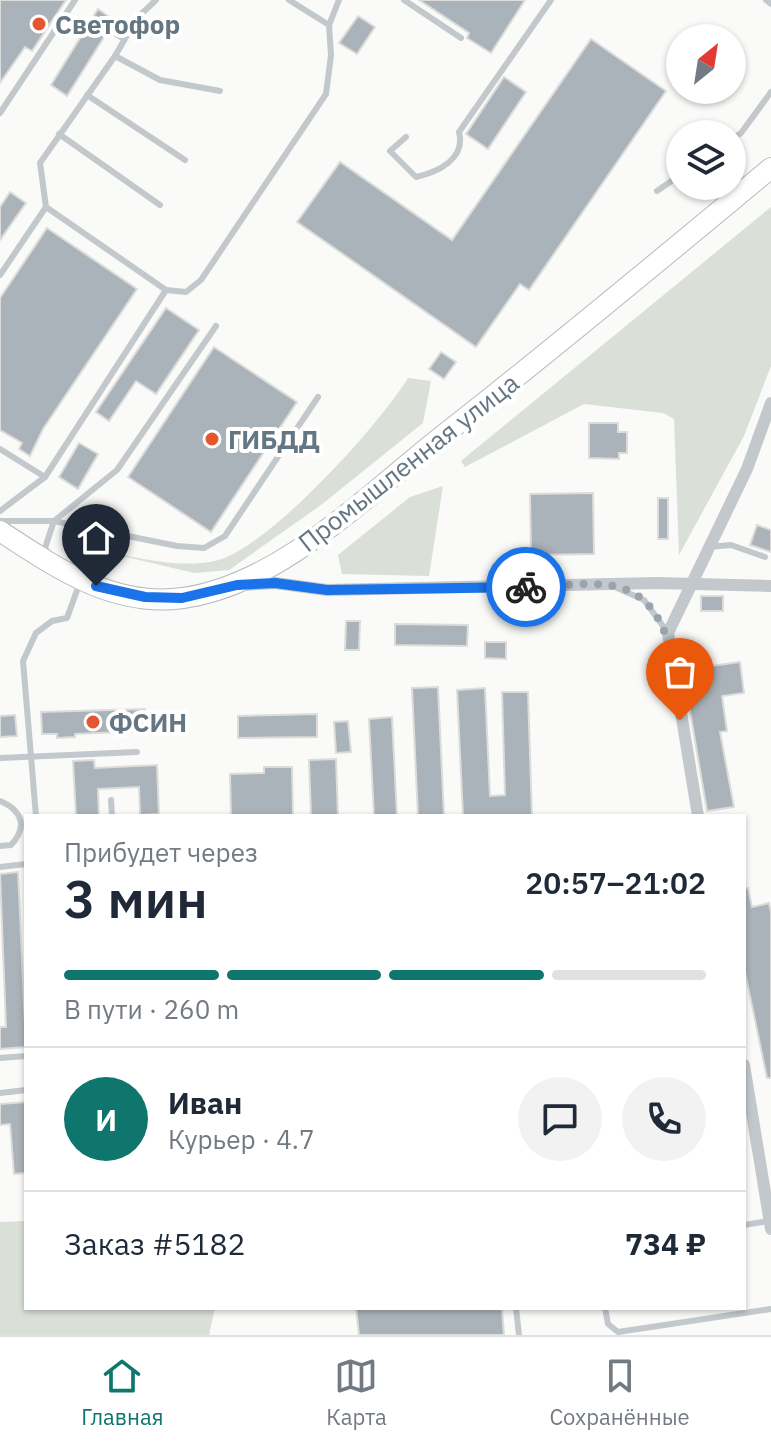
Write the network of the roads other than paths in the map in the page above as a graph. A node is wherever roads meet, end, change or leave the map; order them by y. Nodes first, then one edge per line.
1 (75, 0) edge
2 (156, 0) edge
3 (289, 0) edge
4 (339, 0) edge
5 (404, 0) edge
6 (551, 0) edge
7 (766, 0) edge
8 (771, 4) edge
9 (329, 25) junction
10 (111, 31) dead end
11 (461, 38) dead end
12 (124, 39) junction
13 (115, 56) junction
14 (220, 91) dead end
15 (771, 92) edge
16 (87, 95) junction
17 (0, 113) edge
18 (746, 126) edge
19 (59, 134) junction
20 (406, 137) dead end
21 (185, 160) dead end
22 (771, 168) edge
23 (666, 185) edge
24 (657, 191) dead end
25 (160, 205) dead end
26 (46, 207) junction
27 (0, 275) edge
28 (166, 290) junction
29 (216, 326) dead end
30 (318, 397) dead end
31 (771, 403) edge
32 (0, 449) edge
33 (45, 477) junction
34 (0, 511) edge
35 (0, 521) edge
36 (54, 521) junction
37 (0, 531) edge
38 (709, 547) junction
39 (765, 557) dead end
40 (53, 566) junction
41 (80, 581) junction
42 (237, 585) junction
43 (609, 585) junction
44 (691, 585) junction
45 (771, 586) edge
46 (668, 633) junction
47 (137, 752) dead end
48 (31, 756) junction
49 (0, 758) edge
50 (111, 800) dead end
51 (0, 801) edge
52 (36, 814) edge
53 (112, 814) edge
54 (698, 814) edge
55 (24, 822) edge
56 (0, 846) edge
57 (24, 864) edge
58 (0, 867) edge
59 (24, 1056) edge
60 (0, 1058) edge
61 (24, 1090) edge
62 (746, 1092) edge
63 (0, 1093) edge
64 (748, 1120) edge
65 (746, 1225) edge
66 (770, 1225) edge
67 (771, 1309) edge
68 (516, 1310) edge
69 (605, 1310) edge
70 (519, 1335) edge

1 - 17 lane
2 - 12 lane
3 - 9 lane
4 - 9 lane
5 - 11 lane
6 - 20 lane
7 - 8 lane
9 - 28 lane
10 - 12 lane
12 - 13 lane
13 - 14 lane
13 - 16 lane
15 - 18 lane
16 - 19 lane
16 - 21 lane
19 - 25 lane
19 - 26 lane
22 - 42 main road, Промышленная улица
23 - 24 lane
26 - 27 lane
26 - 28 lane
28 - 33 lane
29 - 36 lane
30 - 36 lane
31 - 38 street
32 - 33 lane
33 - 34 lane
35 - 36 lane
36 - 40 lane
37 - 40 main road, Промышленная улица
38 - 39 lane
38 - 44 street
40 - 41 main road, Промышленная улица
41 - 42 main road, Промышленная улица
41 - 48 lane
42 - 43 street
43 - 44 street
43 - 46 lane
44 - 45 street
44 - 46 street
46 - 54 street
47 - 48 lane
48 - 49 lane
48 - 52 lane
50 - 53 lane
51 - 55 lane
55 - 56 lane
57 - 58 lane
59 - 60 lane
61 - 63 lane
62 - 64 street
64 - 66 street
65 - 66 lane
67 - 69 lane
68 - 70 lane

